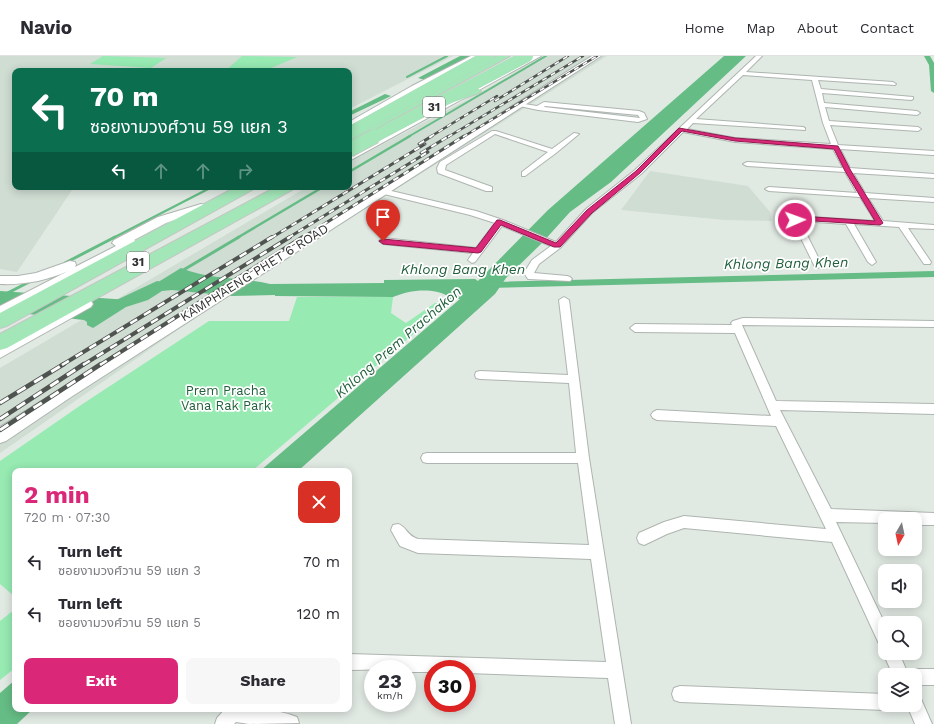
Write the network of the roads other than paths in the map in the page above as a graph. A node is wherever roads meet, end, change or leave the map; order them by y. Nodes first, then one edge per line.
1 (477, 56) edge
2 (488, 56) edge
3 (497, 56) edge
4 (505, 56) edge
5 (517, 56) edge
6 (526, 56) edge
7 (537, 56) edge
8 (581, 56) edge
9 (597, 56) edge
10 (759, 56) edge
11 (562, 68) dead end
12 (742, 73) junction
13 (815, 79) junction
14 (893, 84) dead end
15 (475, 91) junction
16 (820, 91) junction
17 (516, 96) dead end
18 (911, 98) dead end
19 (439, 104) junction
20 (822, 105) junction
21 (397, 106) junction
22 (382, 108) junction
23 (514, 108) junction
24 (538, 108) junction
25 (917, 113) dead end
26 (691, 121) junction
27 (826, 123) junction
28 (352, 124) edge
29 (481, 129) junction
30 (802, 129) dead end
31 (918, 129) dead end
32 (352, 130) edge
33 (352, 130) edge
34 (681, 130) junction
35 (494, 132) junction
36 (576, 134) dead end
37 (352, 137) edge
38 (836, 147) junction
39 (352, 149) edge
40 (352, 149) edge
41 (352, 149) edge
42 (554, 152) junction
43 (932, 153) dead end
44 (352, 156) edge
45 (747, 164) dead end
46 (848, 171) junction
47 (525, 174) dead end
48 (934, 176) edge
49 (489, 189) dead end
50 (769, 189) dead end
51 (232, 190) edge
52 (241, 190) edge
53 (253, 190) edge
54 (271, 190) edge
55 (281, 190) edge
56 (289, 190) edge
57 (383, 191) junction
58 (863, 195) junction
59 (934, 200) edge
60 (201, 207) junction
61 (500, 222) junction
62 (849, 222) junction
63 (880, 223) junction
64 (902, 225) junction
65 (934, 227) edge
66 (383, 241) dead end
67 (557, 246) junction
68 (478, 251) junction
69 (472, 260) dead end
70 (872, 262) dead end
71 (927, 262) dead end
72 (818, 265) dead end
73 (567, 279) dead end
74 (0, 280) edge
75 (60, 284) junction
76 (108, 287) junction
77 (564, 300) dead end
78 (2, 319) edge
79 (50, 320) junction
80 (934, 324) edge
81 (635, 328) dead end
82 (737, 329) junction
83 (0, 338) edge
84 (0, 343) edge
85 (0, 352) edge
86 (480, 375) dead end
87 (574, 379) junction
88 (773, 405) junction
89 (934, 409) edge
90 (657, 415) dead end
91 (779, 421) junction
92 (0, 436) edge
93 (427, 458) dead end
94 (583, 458) junction
95 (827, 515) junction
96 (934, 519) edge
97 (398, 530) dead end
98 (836, 536) junction
99 (644, 538) dead end
100 (598, 552) junction
101 (878, 626) edge
102 (352, 662) edge
103 (615, 670) junction
104 (922, 677) edge
105 (934, 677) edge
106 (680, 694) dead end
107 (878, 702) edge
108 (918, 712) edge
109 (231, 715) edge
110 (291, 723) edge
111 (623, 724) edge
112 (924, 724) edge

1 - 22 main road, 31
2 - 32 highway, bridge
3 - 21 highway, 31
4 - 37 highway, 31
5 - 19 highway, 31
5 - 39 highway, 31, bridge
6 - 41 highway, bridge
7 - 15 main road, 31
8 - 11 main road
9 - 23 main road, KAMPHAENG PHET 6 ROAD
10 - 12 street
12 - 13 street
12 - 26 street
13 - 14 street
13 - 16 street
15 - 19 highway
15 - 44 main road, 31
16 - 18 street
16 - 20 street
17 - 23 main road
19 - 40 highway, 31
20 - 25 street
20 - 27 street
21 - 22 highway
21 - 33 highway, 31
22 - 28 main road, 31
23 - 24 street
23 - 29 main road, KAMPHAENG PHET 6 ROAD
24 - 24 street
26 - 30 street
26 - 34 street
27 - 31 street
27 - 38 street
29 - 35 street
29 - 57 main road, KAMPHAENG PHET 6 ROAD
34 - 38 street
34 - 67 street
35 - 42 street
35 - 49 street
36 - 42 street
38 - 43 street
38 - 46 street
42 - 47 street
45 - 46 street
46 - 48 street
46 - 58 street
50 - 58 street
51 - 60 main road, 31
52 - 75 highway, 31
53 - 78 highway, 31
54 - 83 highway, 31
55 - 76 highway, 31
56 - 76 main road, 31
57 - 61 street
57 - 92 main road, KAMPHAENG PHET 6 ROAD
58 - 59 street
58 - 63 street
60 - 74 main road
60 - 75 main road, 31
61 - 67 street
61 - 68 street
62 - 63 street
62 - 70 street
62 - 72 street
63 - 64 street
64 - 65 street
64 - 71 street
66 - 68 street
67 - 73 street
68 - 69 street
75 - 78 highway, 31
76 - 79 highway, 31
77 - 87 street
79 - 84 highway, 31
79 - 85 main road, 31
80 - 82 street
81 - 82 street
82 - 88 street
86 - 87 street
87 - 94 street
88 - 89 street
88 - 91 street
90 - 91 street
91 - 95 street
93 - 94 street
94 - 100 street
95 - 96 street
95 - 98 street
97 - 100 street
98 - 99 street
98 - 101 street
100 - 103 street
102 - 103 street
103 - 111 street
104 - 105 street
106 - 107 street
108 - 112 street
109 - 110 street

